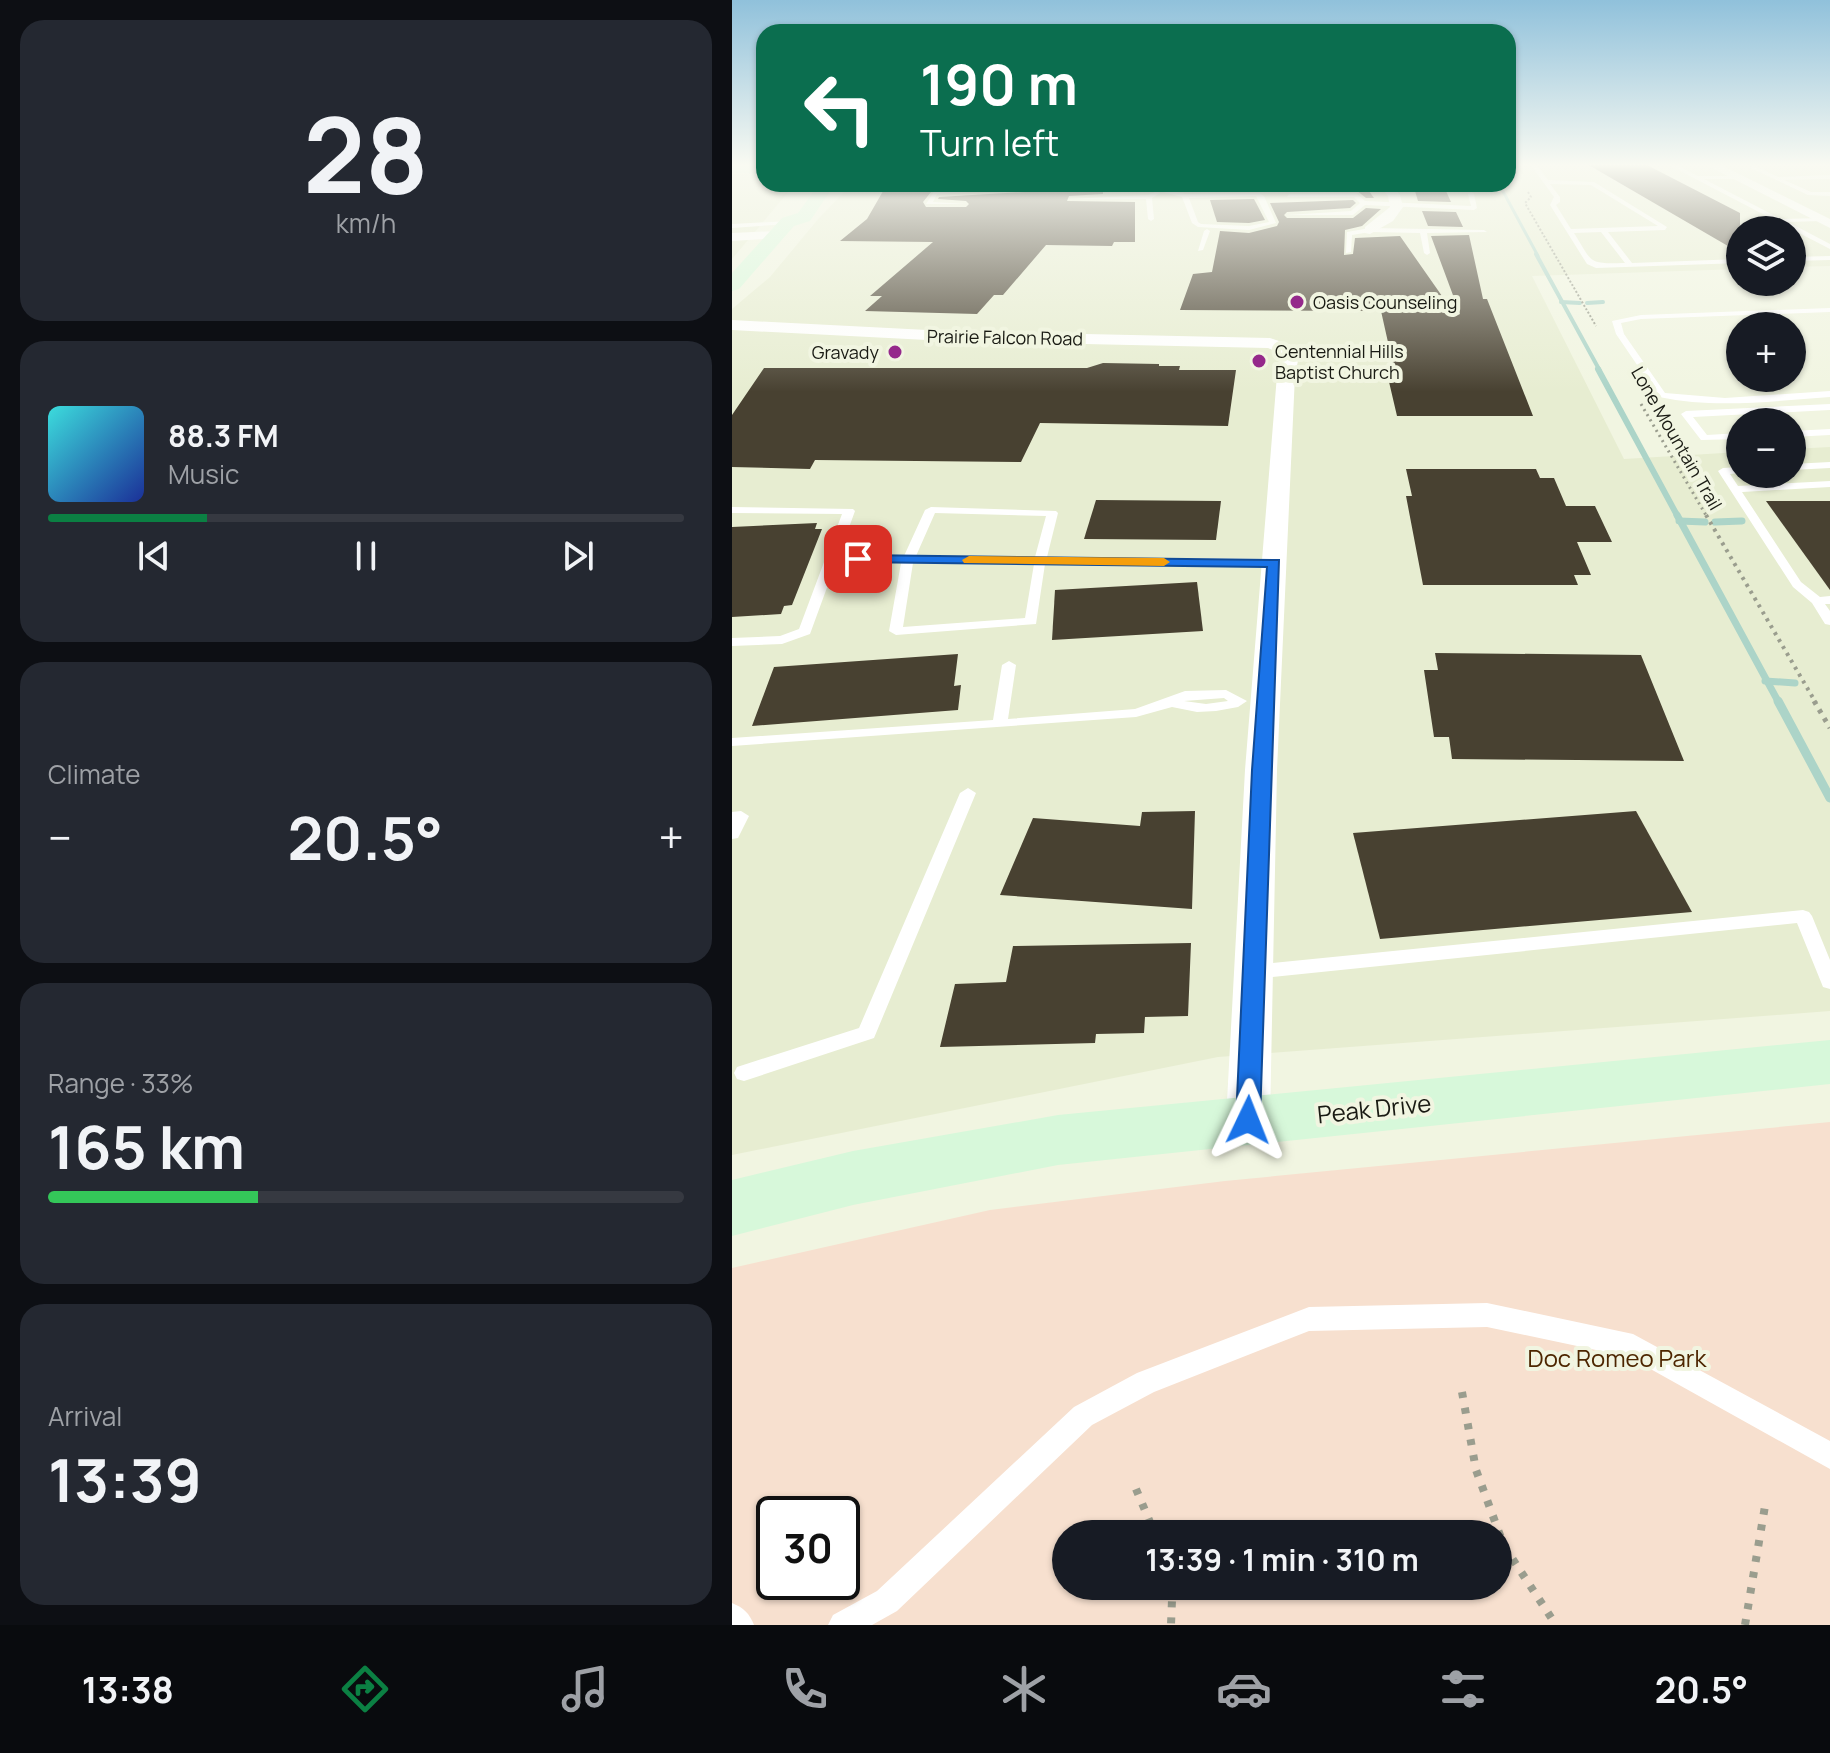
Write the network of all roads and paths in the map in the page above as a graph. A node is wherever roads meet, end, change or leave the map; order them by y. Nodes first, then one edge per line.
1 (772, 240) edge
2 (1204, 240) edge
3 (1349, 240) edge
4 (1425, 240) edge
5 (1546, 240) edge
6 (1575, 240) edge
7 (1611, 240) edge
8 (1200, 250) dead end
9 (1348, 252) dead end
10 (1427, 253) dead end
11 (1830, 258) edge
12 (1806, 259) edge
13 (1726, 261) edge
14 (1629, 264) junction
15 (737, 276) edge
16 (1830, 310) edge
17 (732, 325) edge
18 (1600, 333) dead end
19 (1830, 394) edge
20 (1640, 401) dead end
21 (1830, 407) edge
22 (1806, 408) edge
23 (1726, 412) edge
24 (1830, 432) edge
25 (1806, 433) edge
26 (1726, 437) edge
27 (1830, 465) edge
28 (1806, 466) edge
29 (1830, 484) edge
30 (1735, 489) joint
31 (732, 510) edge
32 (834, 559) junction
33 (908, 560) junction
34 (1040, 561) junction
35 (1274, 563) junction
36 (1823, 601) edge
37 (1830, 621) edge
38 (732, 642) edge
39 (1009, 665) dead end
40 (1253, 700) junction
41 (1000, 724) junction
42 (1830, 728) edge
43 (732, 742) edge
44 (968, 793) dead end
45 (732, 817) edge
46 (732, 834) edge
47 (1253, 972) junction
48 (1830, 982) edge
49 (1830, 1062) edge
50 (744, 1073) dead end
51 (1248, 1120) junction
52 (732, 1208) edge
53 (1462, 1392) dead end
54 (1830, 1456) edge
55 (1136, 1489) dead end
56 (1765, 1506) dead end
57 (1149, 1520) edge
58 (1172, 1600) edge
59 (732, 1618) edge
60 (739, 1625) edge
61 (843, 1625) edge
62 (1171, 1625) edge
63 (1556, 1625) edge
64 (1745, 1625) edge

1 - 15 main road
2 - 8 lane
3 - 9 lane
4 - 10 lane
5 - 18 path
6 - 14 lane
7 - 14 lane
11 - 12 lane
13 - 14 lane
16 - 19 lane
17 - 35 street, Prairie Falcon Road
20 - 42 path, Lone Mountain Trail
21 - 22 lane
23 - 26 lane
24 - 25 lane
27 - 28 lane
29 - 30 lane
30 - 36 lane
31 - 32 lane
32 - 33 lane
32 - 38 lane
33 - 34 lane
33 - 34 lane
33 - 34 lane
34 - 35 lane
35 - 40 street
36 - 37 lane
39 - 41 lane
40 - 41 lane
40 - 47 street
41 - 43 lane
44 - 50 lane
45 - 46 lane
47 - 48 lane
47 - 51 street
49 - 51 main road, Peak Drive
51 - 52 main road, Peak Drive
53 - 63 path
54 - 61 lane
55 - 57 path
56 - 64 path
58 - 62 path
59 - 60 lane

